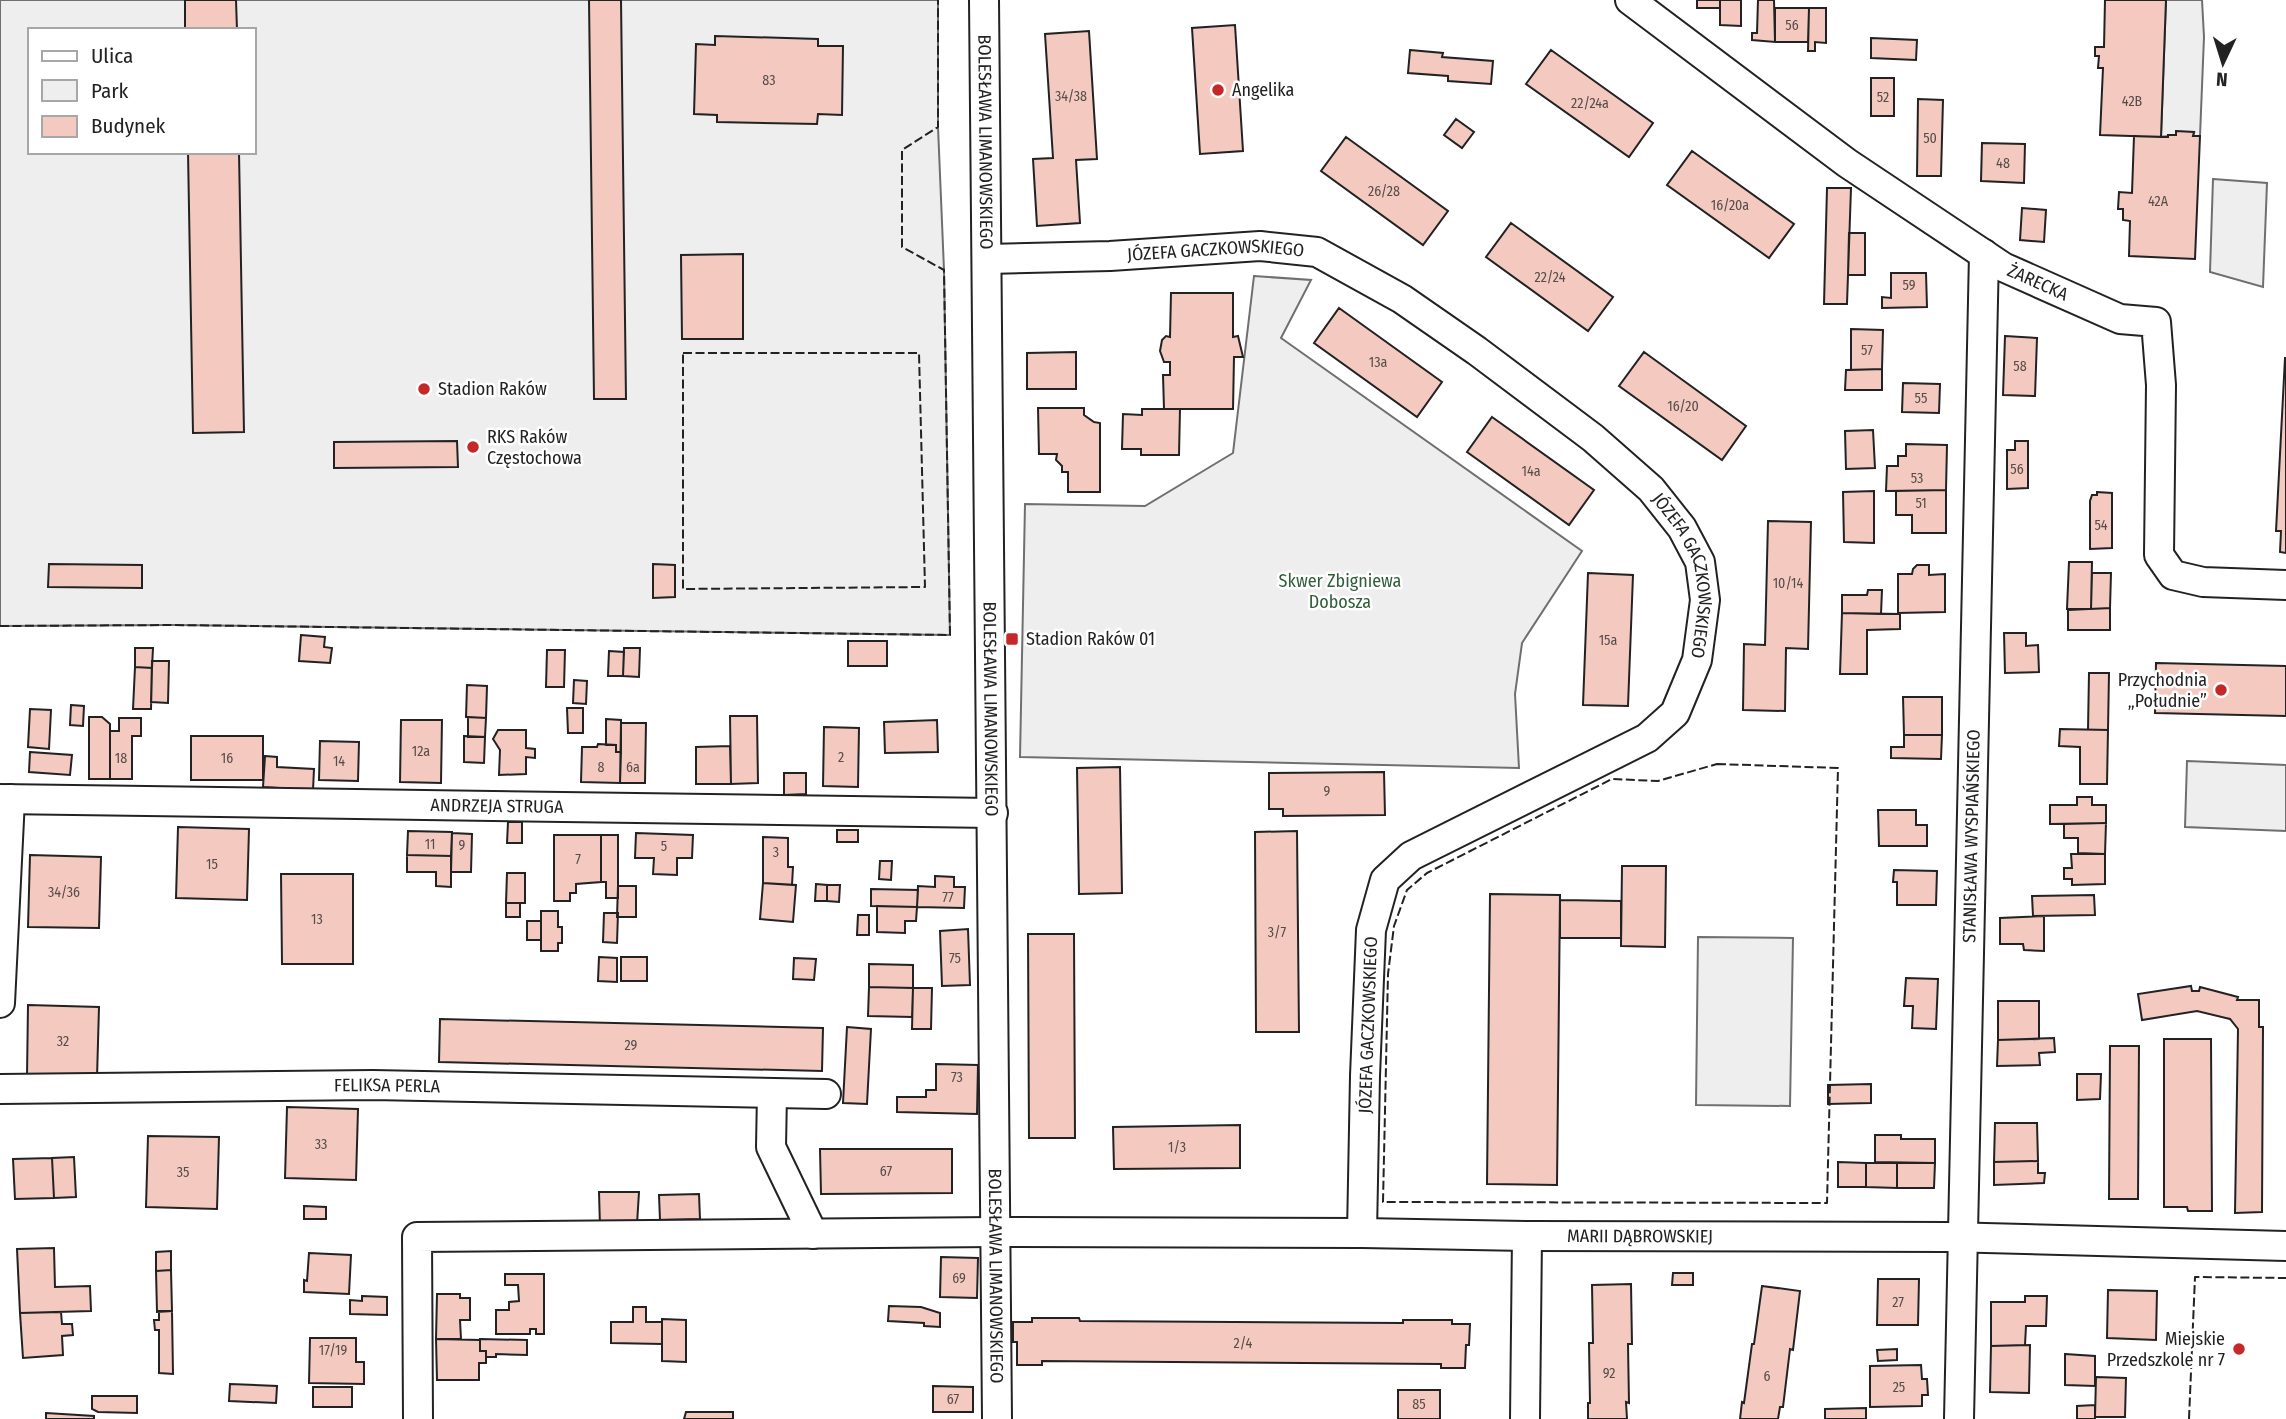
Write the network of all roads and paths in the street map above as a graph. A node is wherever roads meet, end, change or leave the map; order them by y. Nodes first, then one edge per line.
1 (984, 0) edge
2 (1630, 0) edge
3 (1984, 254) junction
4 (987, 259) junction
5 (2286, 585) edge
6 (5, 799) edge
7 (992, 813) junction
8 (0, 1003) edge
9 (0, 1089) edge
10 (772, 1093) junction
11 (826, 1094) dead end
12 (995, 1232) junction
13 (1362, 1233) junction
14 (813, 1234) junction
15 (1527, 1236) junction
16 (1963, 1237) junction
17 (2286, 1246) edge
18 (418, 1419) edge
19 (998, 1419) edge
20 (1525, 1419) edge
21 (1959, 1419) edge

1 - 4 street, BOLESŁAWA LIMANOWSKIEGO
2 - 3 street, ŻARECKA
3 - 5 street, ŻARECKA
3 - 16 street, STANISŁAWA WYSPIAŃSKIEGO
4 - 7 street, BOLESŁAWA LIMANOWSKIEGO
4 - 13 street, JÓZEFA GACZKOWSKIEGO
6 - 7 street, ANDRZEJA STRUGA
6 - 8 street
7 - 12 street, BOLESŁAWA LIMANOWSKIEGO
9 - 10 street, FELIKSA PERLA
10 - 11 street, FELIKSA PERLA
10 - 14 street
12 - 13 street, MARII DĄBROWSKIEJ
12 - 14 street
12 - 19 street, BOLESŁAWA LIMANOWSKIEGO
13 - 15 street, MARII DĄBROWSKIEJ
14 - 18 street
15 - 16 street, MARII DĄBROWSKIEJ
15 - 20 street
16 - 17 street, MARII DĄBROWSKIEJ
16 - 21 street, STANISŁAWA WYSPIAŃSKIEGO

